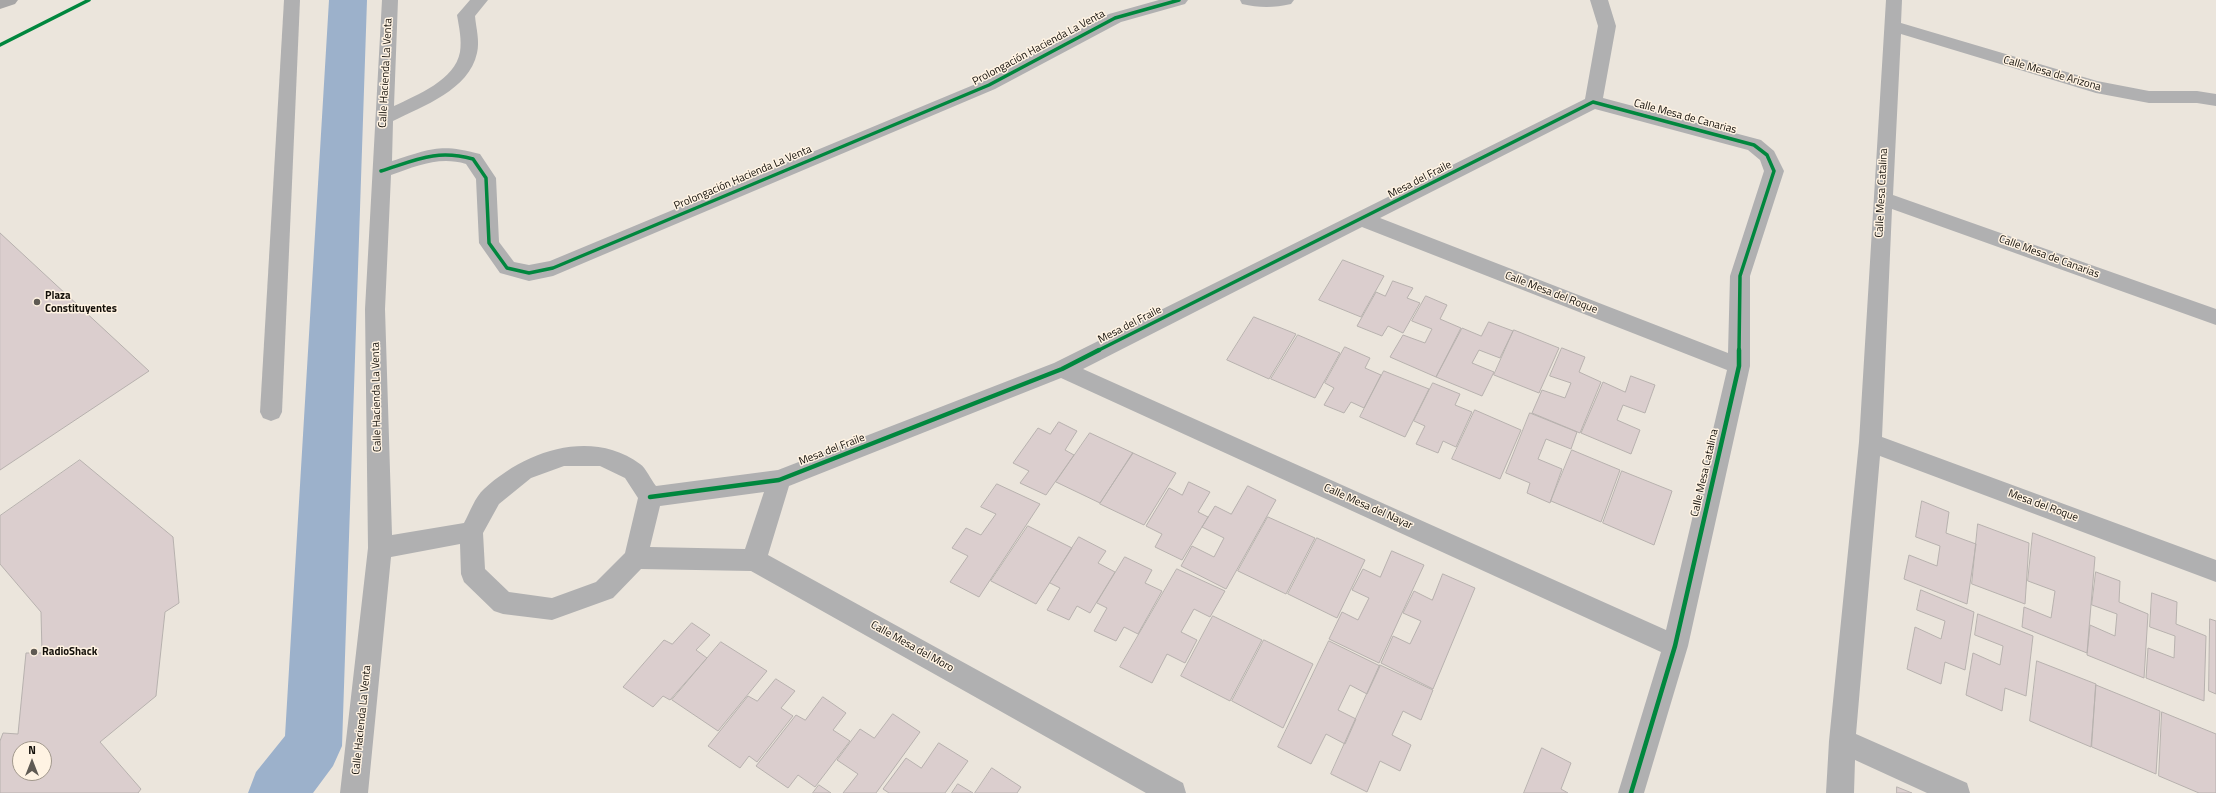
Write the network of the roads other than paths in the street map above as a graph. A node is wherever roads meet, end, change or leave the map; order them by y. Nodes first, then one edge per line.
1 (9, 0) edge
2 (292, 0) edge
3 (390, 0) edge
4 (480, 0) edge
5 (1179, 0) edge
6 (1248, 0) edge
7 (1285, 0) edge
8 (1599, 0) edge
9 (1894, 0) edge
10 (0, 4) edge
11 (1892, 26) junction
12 (2216, 100) edge
13 (1593, 102) junction
14 (384, 118) junction
15 (1769, 156) joint
16 (381, 171) junction
17 (1882, 198) junction
18 (1362, 219) junction
19 (2216, 317) edge
20 (1739, 366) junction
21 (1062, 369) junction
22 (271, 412) dead end
23 (1870, 442) junction
24 (779, 480) junction
25 (650, 497) junction
26 (471, 532) junction
27 (380, 548) junction
28 (636, 558) junction
29 (754, 560) junction
30 (2216, 571) edge
31 (1675, 646) junction
32 (1842, 741) junction
33 (354, 793) edge
34 (1173, 793) edge
35 (1631, 793) edge
36 (1840, 793) edge
37 (1957, 793) edge

1 - 10 highway
2 - 22 street
3 - 14 street, Calle Hacienda La Venta
4 - 14 street
5 - 16 street, Prolongación Hacienda La Venta
6 - 7 street
8 - 13 street
9 - 11 street, Calle Mesa Catalina
11 - 12 street, Calle Mesa de Arizona
11 - 17 street, Calle Mesa Catalina
13 - 15 street, Calle Mesa de Canarias
13 - 18 street, Mesa del Fraile
14 - 16 street, Calle Hacienda La Venta
15 - 20 street, Calle Mesa Catalina
16 - 27 street, Calle Hacienda La Venta
17 - 19 street, Calle Mesa de Canarias
17 - 23 street, Calle Mesa Catalina
18 - 20 street, Calle Mesa del Roque
18 - 21 street, Mesa del Fraile
20 - 31 street, Calle Mesa Catalina
21 - 24 street, Mesa del Fraile
21 - 31 street, Calle Mesa del Nayar
23 - 30 street, Mesa del Roque
23 - 32 street, Calle Mesa Catalina
24 - 25 street, Mesa del Fraile
24 - 29 street
25 - 26 street
25 - 28 street
26 - 27 street
26 - 28 street
27 - 33 street, Calle Hacienda La Venta
28 - 29 street, Calle Mesa del Moro
29 - 34 street, Calle Mesa del Moro
31 - 35 street, Calle Mesa Catalina
32 - 36 street, Calle Mesa Catalina
32 - 37 street

